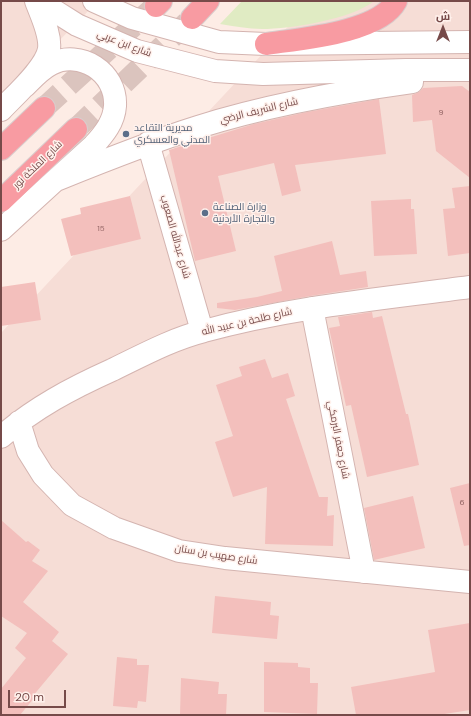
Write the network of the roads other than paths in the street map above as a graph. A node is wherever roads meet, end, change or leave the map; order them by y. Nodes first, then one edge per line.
1 (36, 1) edge
2 (40, 1) edge
3 (94, 1) edge
4 (208, 1) edge
5 (396, 1) edge
6 (192, 18) tunnel mouth
7 (470, 42) edge
8 (266, 44) junction
9 (470, 70) edge
10 (470, 75) edge
11 (25, 86) junction
12 (44, 108) tunnel mouth
13 (1, 110) edge
14 (76, 129) tunnel mouth
15 (148, 144) junction
16 (1, 149) edge
17 (56, 180) junction
18 (1, 201) edge
19 (1, 230) edge
20 (470, 287) edge
21 (312, 308) junction
22 (202, 331) junction
23 (19, 422) junction
24 (1, 437) edge
25 (364, 572) junction
26 (470, 582) edge

1 - 11 street
2 - 9 street, شارع ابن عربي
3 - 8 street
4 - 6 highway
5 - 8 highway
7 - 8 street
10 - 15 street, شارع الشريف الرضي
11 - 13 street
11 - 17 street
12 - 16 highway
14 - 18 highway, شارع الملكة نور
15 - 17 street, شارع الشريف الرضي
15 - 22 street, شارع عبدالله الصعوب
17 - 19 street
20 - 21 street, شارع طلحة بن عبيد الله
21 - 22 street, شارع طلحة بن عبيد الله
21 - 25 street, شارع جعفر البرمكي
22 - 23 street, شارع طلحة بن عبيد الله
23 - 24 street, شارع طلحة بن عبيد الله
23 - 25 street, شارع صهيب بن سنان
25 - 26 street, شارع صهيب بن سنان

